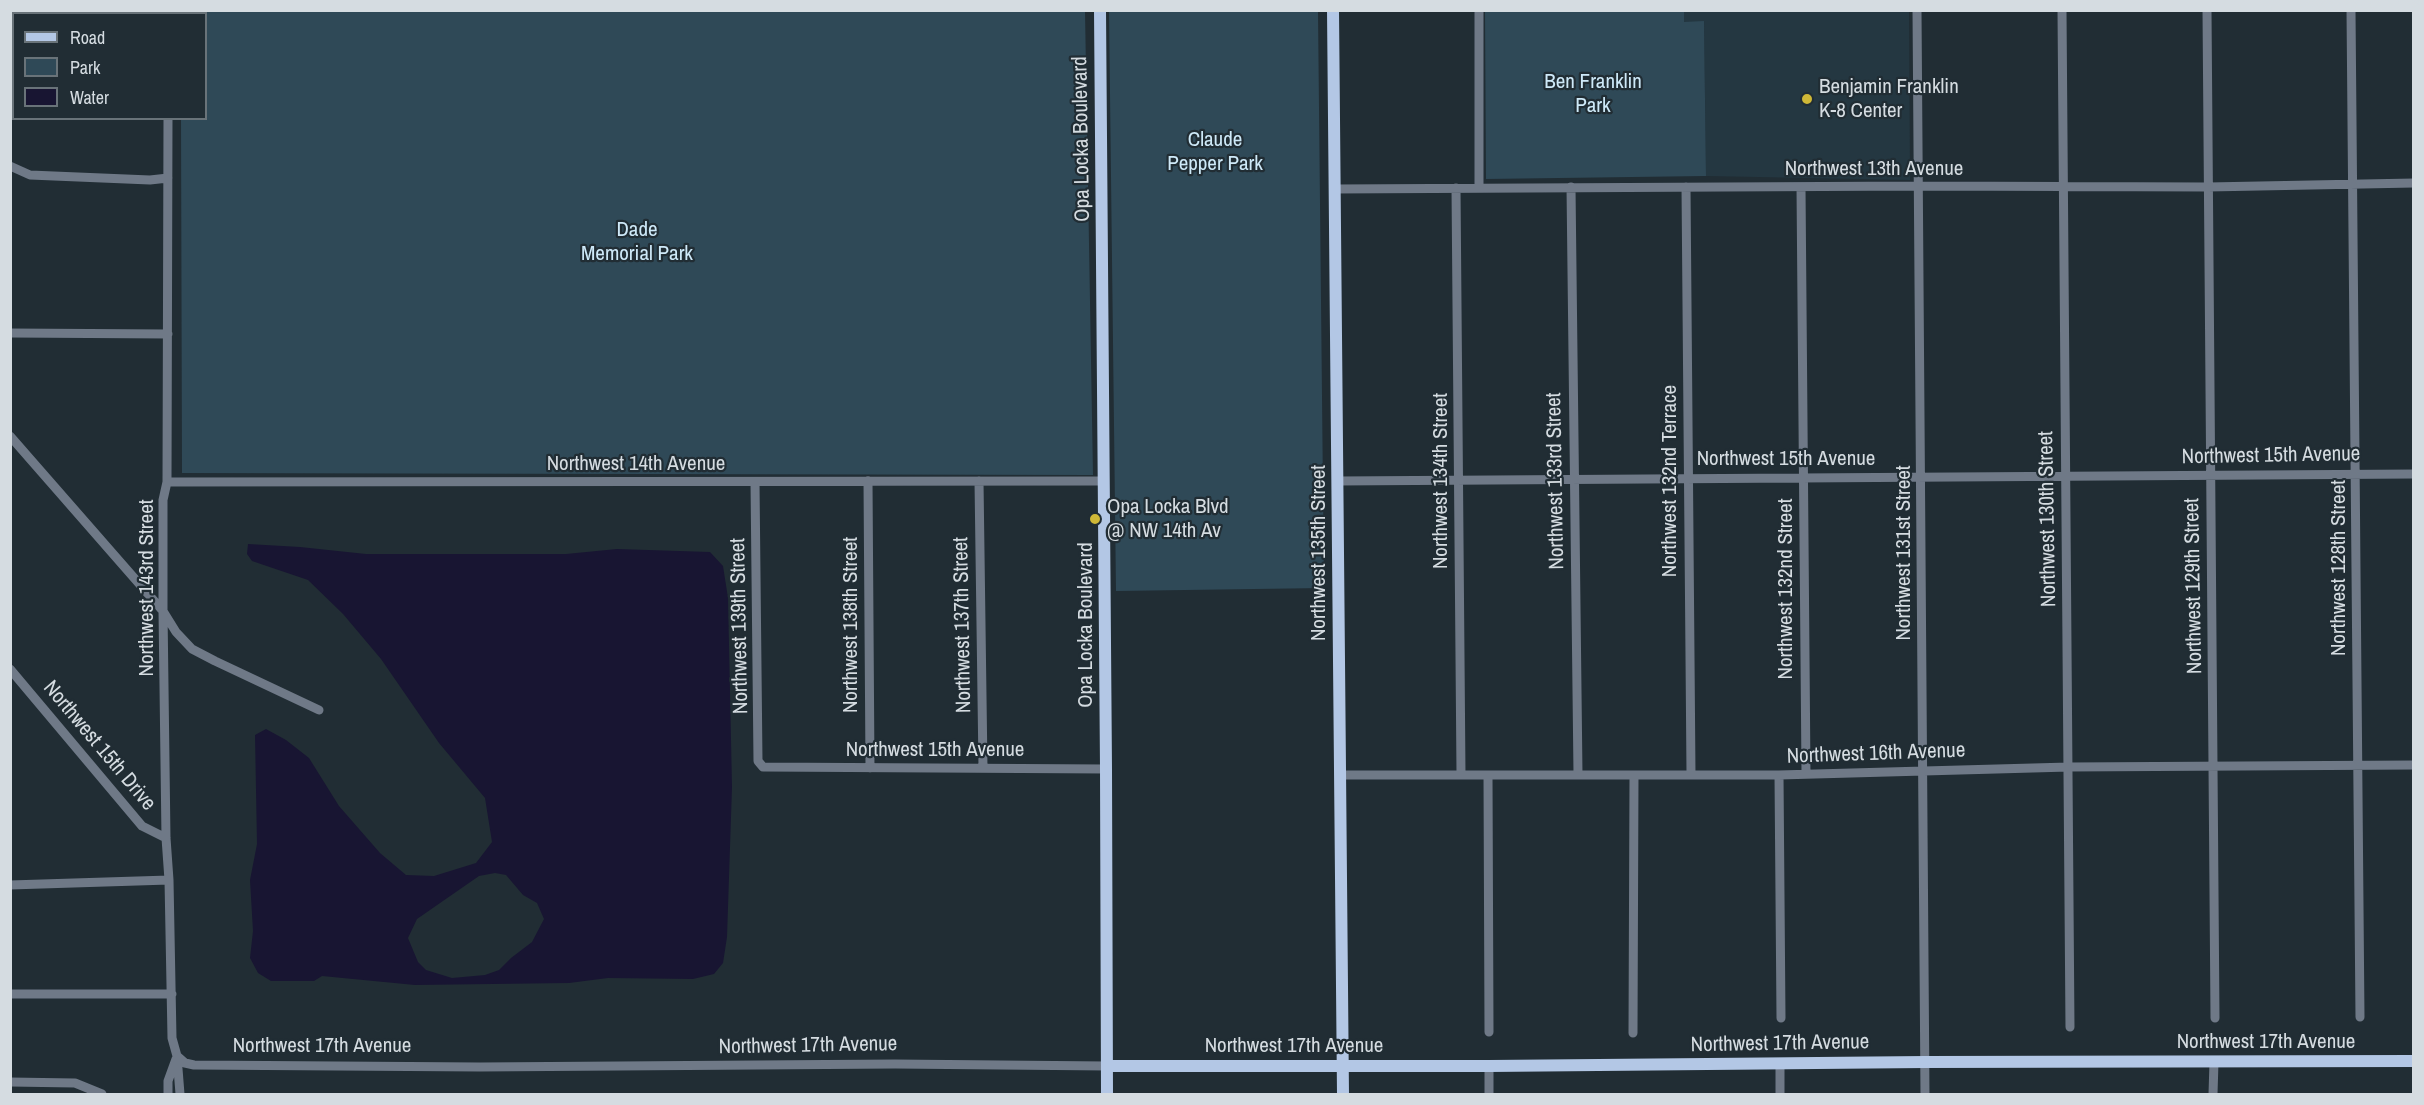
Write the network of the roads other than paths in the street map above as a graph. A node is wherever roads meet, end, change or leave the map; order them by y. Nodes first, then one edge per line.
1 (1100, 10) edge
2 (1334, 10) edge
3 (1479, 10) edge
4 (1917, 10) edge
5 (2062, 10) edge
6 (2207, 10) edge
7 (2351, 10) edge
8 (168, 120) edge
9 (10, 166) edge
10 (168, 178) junction
11 (2351, 183) junction
12 (2414, 183) edge
13 (1919, 186) junction
14 (2208, 186) junction
15 (1571, 187) junction
16 (1686, 187) junction
17 (1801, 187) junction
18 (2065, 187) junction
19 (1456, 188) junction
20 (1479, 188) junction
21 (1335, 189) junction
22 (10, 333) edge
23 (168, 334) junction
24 (10, 436) edge
25 (2356, 473) junction
26 (2414, 474) edge
27 (2210, 475) junction
28 (1803, 476) junction
29 (1921, 476) junction
30 (2065, 476) junction
31 (1688, 478) junction
32 (1574, 479) junction
33 (1459, 480) junction
34 (868, 481) junction
35 (980, 481) junction
36 (1104, 481) junction
37 (1338, 481) junction
38 (167, 482) junction
39 (755, 482) junction
40 (163, 611) junction
41 (10, 669) edge
42 (319, 710) dead end
43 (2358, 764) junction
44 (2414, 765) edge
45 (2214, 766) junction
46 (763, 767) joint
47 (2069, 767) junction
48 (870, 768) junction
49 (982, 768) junction
50 (1107, 769) junction
51 (1924, 770) junction
52 (1461, 774) junction
53 (1578, 774) junction
54 (1691, 774) junction
55 (1806, 774) junction
56 (1340, 775) junction
57 (1488, 775) junction
58 (1634, 775) junction
59 (1779, 775) junction
60 (166, 838) junction
61 (169, 880) junction
62 (10, 885) edge
63 (10, 994) edge
64 (172, 994) junction
65 (2360, 1017) dead end
66 (1781, 1018) dead end
67 (2215, 1018) dead end
68 (2070, 1027) dead end
69 (1489, 1032) dead end
70 (1633, 1033) dead end
71 (177, 1056) junction
72 (2414, 1061) edge
73 (1926, 1062) junction
74 (2214, 1062) junction
75 (1780, 1063) junction
76 (1107, 1066) junction
77 (1344, 1066) junction
78 (1489, 1066) junction
79 (10, 1082) edge
80 (102, 1095) edge
81 (168, 1095) edge
82 (180, 1095) edge
83 (1107, 1095) edge
84 (1343, 1095) edge
85 (1489, 1095) edge
86 (1780, 1095) edge
87 (1925, 1095) edge
88 (2213, 1095) edge

1 - 36 main road, Opa Locka Boulevard
2 - 21 main road, Northwest 135th Street
3 - 20 street
4 - 13 street, Northwest 131st Street
5 - 18 street, Northwest 130th Street
6 - 14 street, Northwest 129th Street
7 - 11 street, Northwest 128th Street
8 - 10 street, Northwest 143rd Street
9 - 10 street
10 - 23 street, Northwest 143rd Street
11 - 12 street, Northwest 13th Avenue
11 - 14 street, Northwest 13th Avenue
11 - 25 street, Northwest 128th Street
13 - 17 street, Northwest 13th Avenue
13 - 18 street, Northwest 13th Avenue
13 - 29 street, Northwest 131st Street
14 - 18 street, Northwest 13th Avenue
14 - 27 street, Northwest 129th Street
15 - 16 street, Northwest 13th Avenue
15 - 20 street, Northwest 13th Avenue
15 - 32 street, Northwest 133rd Street
16 - 17 street, Northwest 13th Avenue
16 - 31 street, Northwest 132nd Terrace
17 - 28 street, Northwest 132nd Street
18 - 30 street, Northwest 130th Street
19 - 20 street, Northwest 13th Avenue
19 - 21 street, Northwest 13th Avenue
19 - 33 street, Northwest 134th Street
21 - 37 main road, Northwest 135th Street
22 - 23 street
23 - 38 street, Northwest 143rd Street
24 - 40 street
25 - 26 street, Northwest 15th Avenue
25 - 27 street, Northwest 15th Avenue
25 - 43 street, Northwest 128th Street
27 - 30 street, Northwest 15th Avenue
27 - 45 street, Northwest 129th Street
28 - 29 street, Northwest 15th Avenue
28 - 31 street, Northwest 15th Avenue
28 - 55 street, Northwest 132nd Street
29 - 30 street, Northwest 15th Avenue
29 - 51 street, Northwest 131st Street
30 - 47 street, Northwest 130th Street
31 - 32 street, Northwest 15th Avenue
31 - 54 street, Northwest 132nd Terrace
32 - 33 street, Northwest 15th Avenue
32 - 53 street, Northwest 133rd Street
33 - 37 street, Northwest 15th Avenue
33 - 52 street, Northwest 134th Street
34 - 35 street, Northwest 14th Avenue
34 - 39 street, Northwest 14th Avenue
34 - 48 street, Northwest 138th Street
35 - 36 street, Northwest 14th Avenue
35 - 49 street, Northwest 137th Street
36 - 50 main road, Opa Locka Boulevard
37 - 56 main road, Northwest 135th Street
38 - 39 street, Northwest 14th Avenue
38 - 40 street, Northwest 143rd Street
39 - 46 street, Northwest 139th Street
40 - 42 street
40 - 60 street, Northwest 143rd Street
41 - 60 street, Northwest 15th Drive
43 - 44 street, Northwest 16th Avenue
43 - 45 street, Northwest 16th Avenue
43 - 65 street, Northwest 128th Street
45 - 47 street, Northwest 16th Avenue
45 - 67 street, Northwest 129th Street
46 - 48 street, Northwest 15th Avenue
47 - 51 street, Northwest 16th Avenue
47 - 68 street, Northwest 130th Street
48 - 49 street, Northwest 15th Avenue
49 - 50 street, Northwest 15th Avenue
50 - 76 main road, Opa Locka Boulevard
51 - 55 street, Northwest 16th Avenue
51 - 73 street, Northwest 131st Street
52 - 56 street, Northwest 16th Avenue
52 - 57 street, Northwest 16th Avenue
53 - 57 street, Northwest 16th Avenue
53 - 58 street, Northwest 16th Avenue
54 - 58 street, Northwest 16th Avenue
54 - 59 street, Northwest 16th Avenue
55 - 59 street, Northwest 16th Avenue
56 - 77 main road, Northwest 135th Street
57 - 69 street
58 - 70 street
59 - 66 street
60 - 61 street, Northwest 143rd Street
61 - 62 street
61 - 64 street, Northwest 143rd Street
63 - 64 street
64 - 71 street, Northwest 143rd Street
71 - 76 street, Northwest 17th Avenue
71 - 81 street, Northwest 143rd Street
71 - 82 street, Northwest 143rd Street
72 - 74 main road, Northwest 17th Avenue
73 - 74 main road, Northwest 17th Avenue
73 - 75 main road, Northwest 17th Avenue
73 - 87 street, Northwest 131st Street
74 - 88 street
75 - 78 main road, Northwest 17th Avenue
75 - 86 street
76 - 77 main road, Northwest 17th Avenue
76 - 83 main road, Opa Locka Boulevard
77 - 78 main road, Northwest 17th Avenue
77 - 84 main road, Northwest 135th Street
78 - 85 street
79 - 80 street

